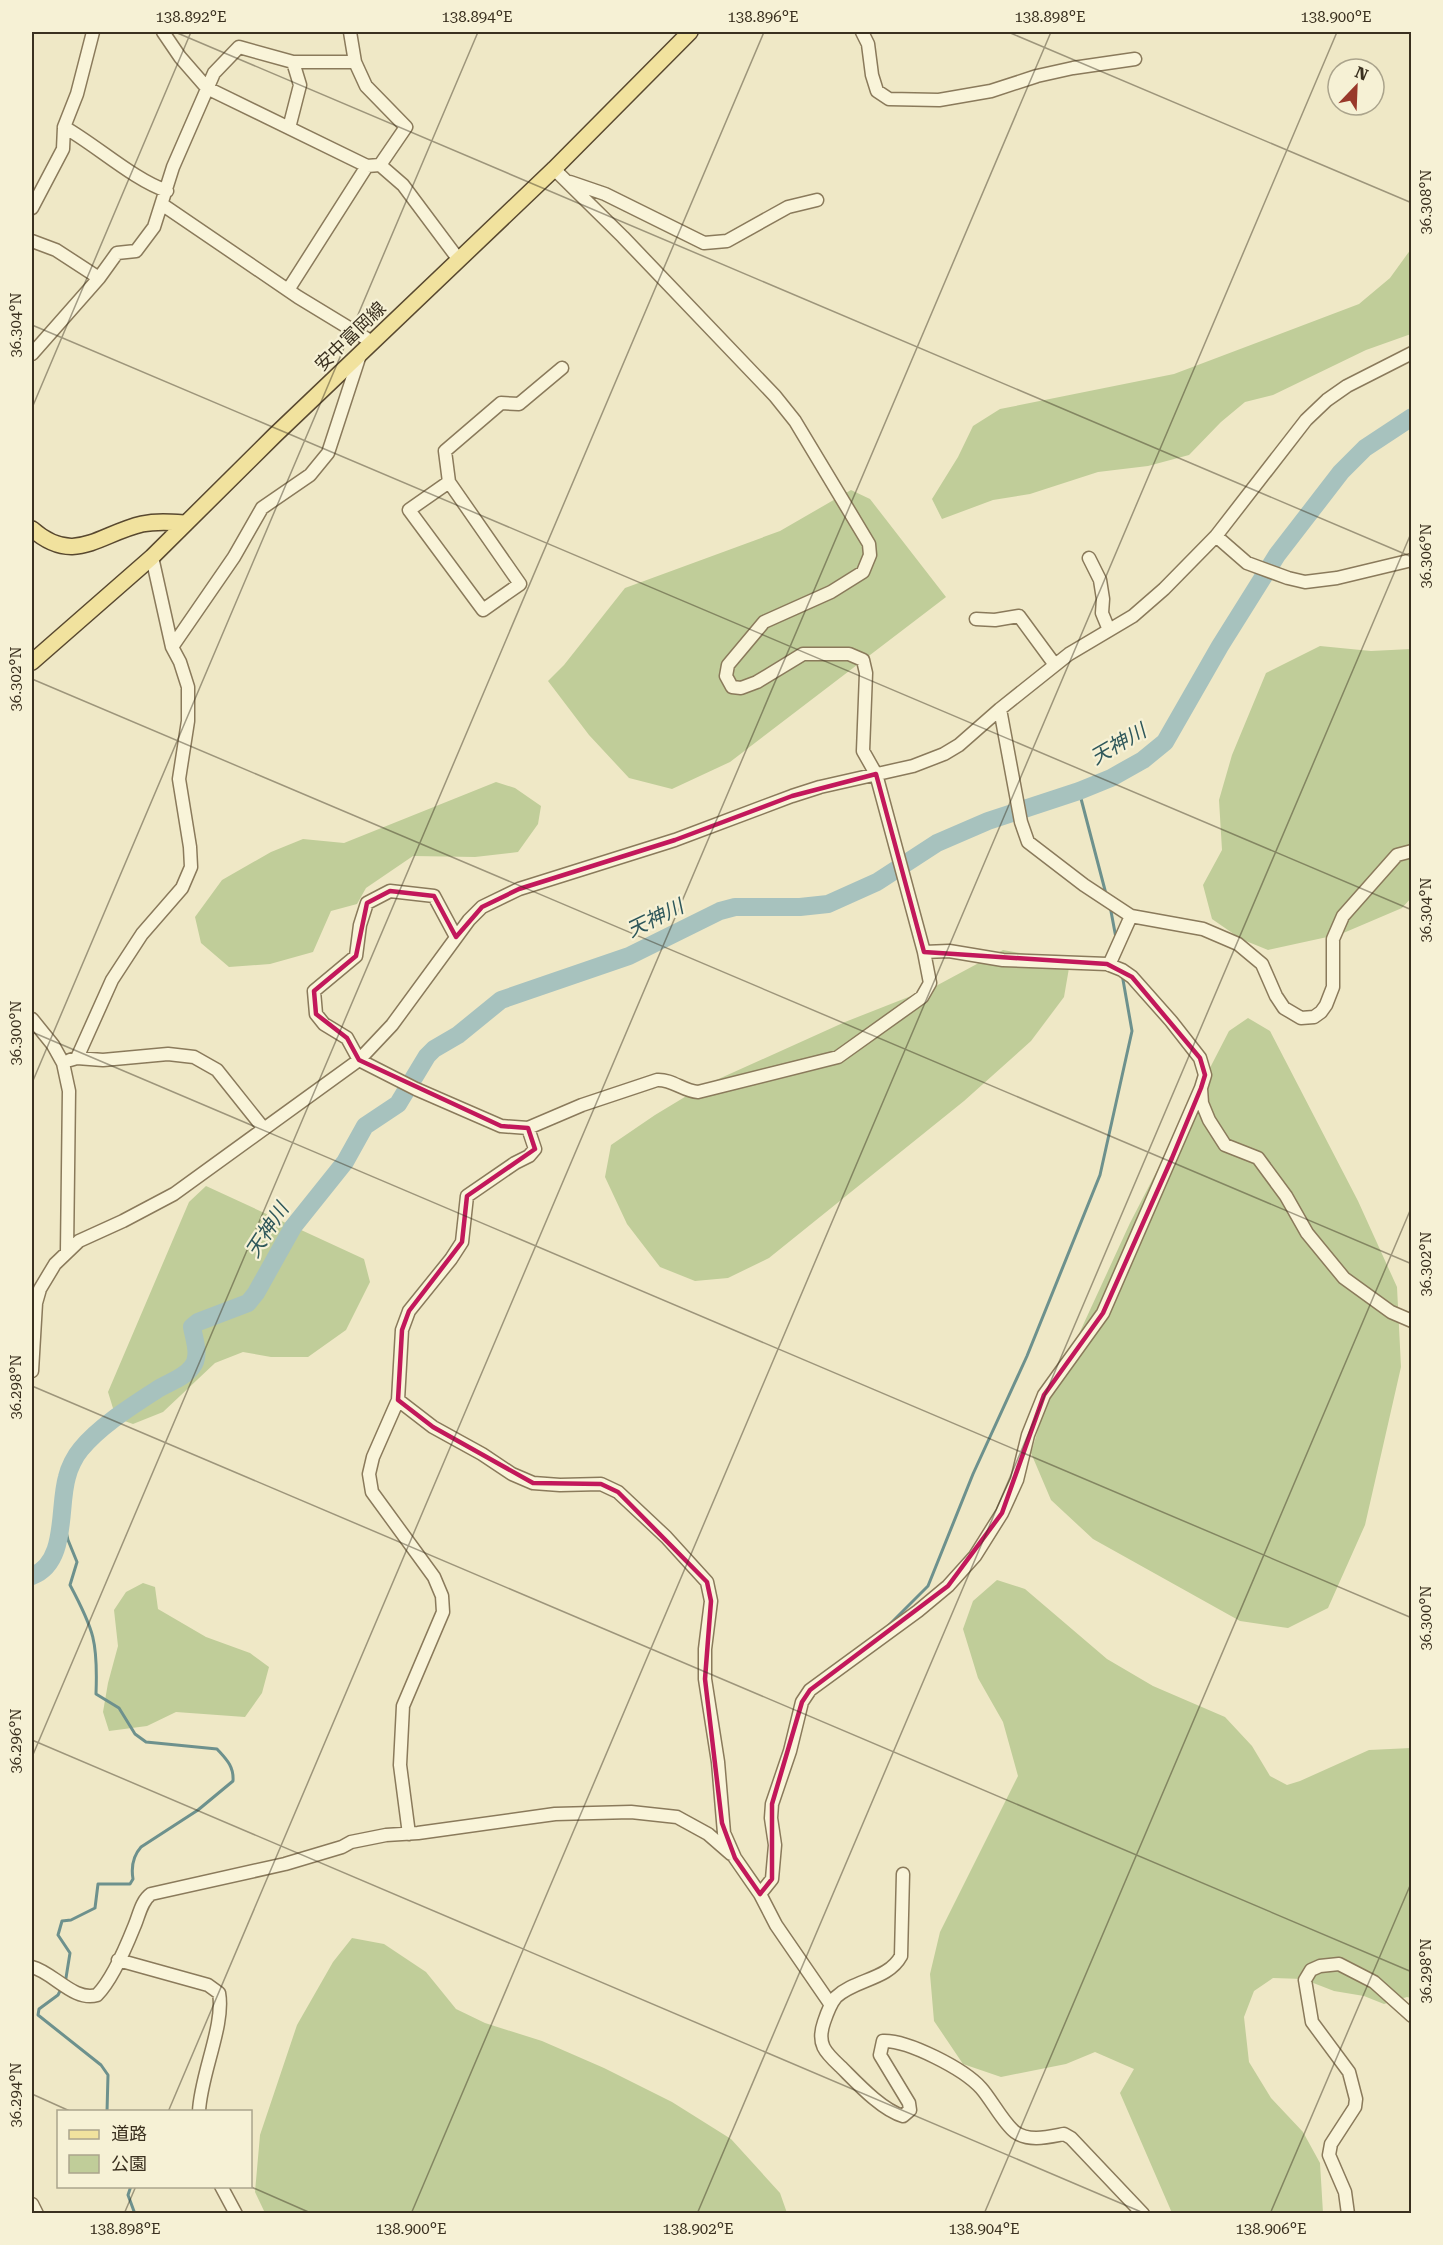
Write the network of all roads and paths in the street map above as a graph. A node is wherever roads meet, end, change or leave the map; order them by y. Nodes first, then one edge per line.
1 (93, 32) edge
2 (164, 32) edge
3 (350, 32) edge
4 (690, 32) edge
5 (862, 32) edge
6 (1135, 59) dead end
7 (292, 62) junction
8 (355, 62) junction
9 (207, 87) junction
10 (64, 127) junction
11 (289, 128) junction
12 (380, 165) junction
13 (367, 166) junction
14 (554, 169) junction
15 (566, 180) junction
16 (167, 191) junction
17 (816, 200) dead end
18 (163, 205) junction
19 (32, 208) edge
20 (32, 241) edge
21 (459, 260) junction
22 (99, 278) junction
23 (288, 290) junction
24 (367, 347) junction
25 (1412, 353) edge
26 (32, 354) edge
27 (562, 368) dead end
28 (449, 482) junction
29 (184, 523) junction
30 (32, 529) edge
31 (1216, 536) junction
32 (152, 557) junction
33 (1089, 558) dead end
34 (1412, 560) edge
35 (976, 618) dead end
36 (1109, 630) junction
37 (172, 647) junction
38 (32, 662) edge
39 (1055, 665) junction
40 (1000, 709) junction
41 (876, 774) junction
42 (1412, 851) edge
43 (1131, 916) junction
44 (456, 937) junction
45 (924, 952) junction
46 (1109, 965) junction
47 (32, 1019) edge
48 (76, 1058) junction
49 (359, 1060) junction
50 (63, 1063) junction
51 (1201, 1088) junction
52 (528, 1128) junction
53 (264, 1129) junction
54 (67, 1251) junction
55 (1412, 1321) edge
56 (32, 1338) edge
57 (32, 1371) edge
58 (398, 1400) junction
59 (409, 1834) junction
60 (735, 1858) junction
61 (903, 1874) dead end
62 (760, 1894) junction
63 (118, 1960) junction
64 (32, 1966) edge
65 (831, 2005) junction
66 (1412, 2016) edge
67 (199, 2110) edge
68 (221, 2188) edge
69 (32, 2204) edge
70 (37, 2214) edge
71 (236, 2214) edge
72 (1143, 2214) edge
73 (1348, 2214) edge

1 - 10 street
2 - 9 street
3 - 8 street
4 - 14 main road, 安中富岡線
5 - 6 street
7 - 8 street
7 - 9 street
7 - 11 street
8 - 12 street
9 - 11 street
9 - 16 street
10 - 16 street
10 - 19 street
11 - 13 street
12 - 13 street
12 - 21 street
13 - 23 street
14 - 15 street
14 - 21 main road, 安中富岡線
15 - 17 street
15 - 41 street
16 - 18 street
18 - 22 street
18 - 23 street
20 - 22 street
21 - 24 main road, 安中富岡線
22 - 26 street
23 - 24 street
24 - 29 main road, 安中富岡線
24 - 37 street
25 - 31 street
27 - 28 street
28 - 28 street
29 - 30 main road
29 - 32 main road, 安中富岡線
31 - 34 street
31 - 36 street
32 - 37 street
32 - 38 main road, 安中富岡線
33 - 36 street
35 - 39 street
36 - 39 street
37 - 48 street
39 - 40 street
40 - 41 street
40 - 43 street
41 - 44 street
41 - 45 street
42 - 43 street
43 - 46 street
44 - 49 street
44 - 49 street
45 - 46 street
45 - 52 street
46 - 51 street
47 - 50 street
48 - 50 street
48 - 53 street
49 - 52 street
49 - 53 street
50 - 54 street
51 - 55 street
51 - 62 street
52 - 58 street
53 - 54 street
54 - 56 street
56 - 57 street
58 - 59 street
58 - 60 street
59 - 60 street
59 - 63 street
60 - 62 street
61 - 65 street
62 - 65 street
63 - 64 street
63 - 67 street
65 - 72 street
66 - 73 street
68 - 71 street
69 - 70 street

